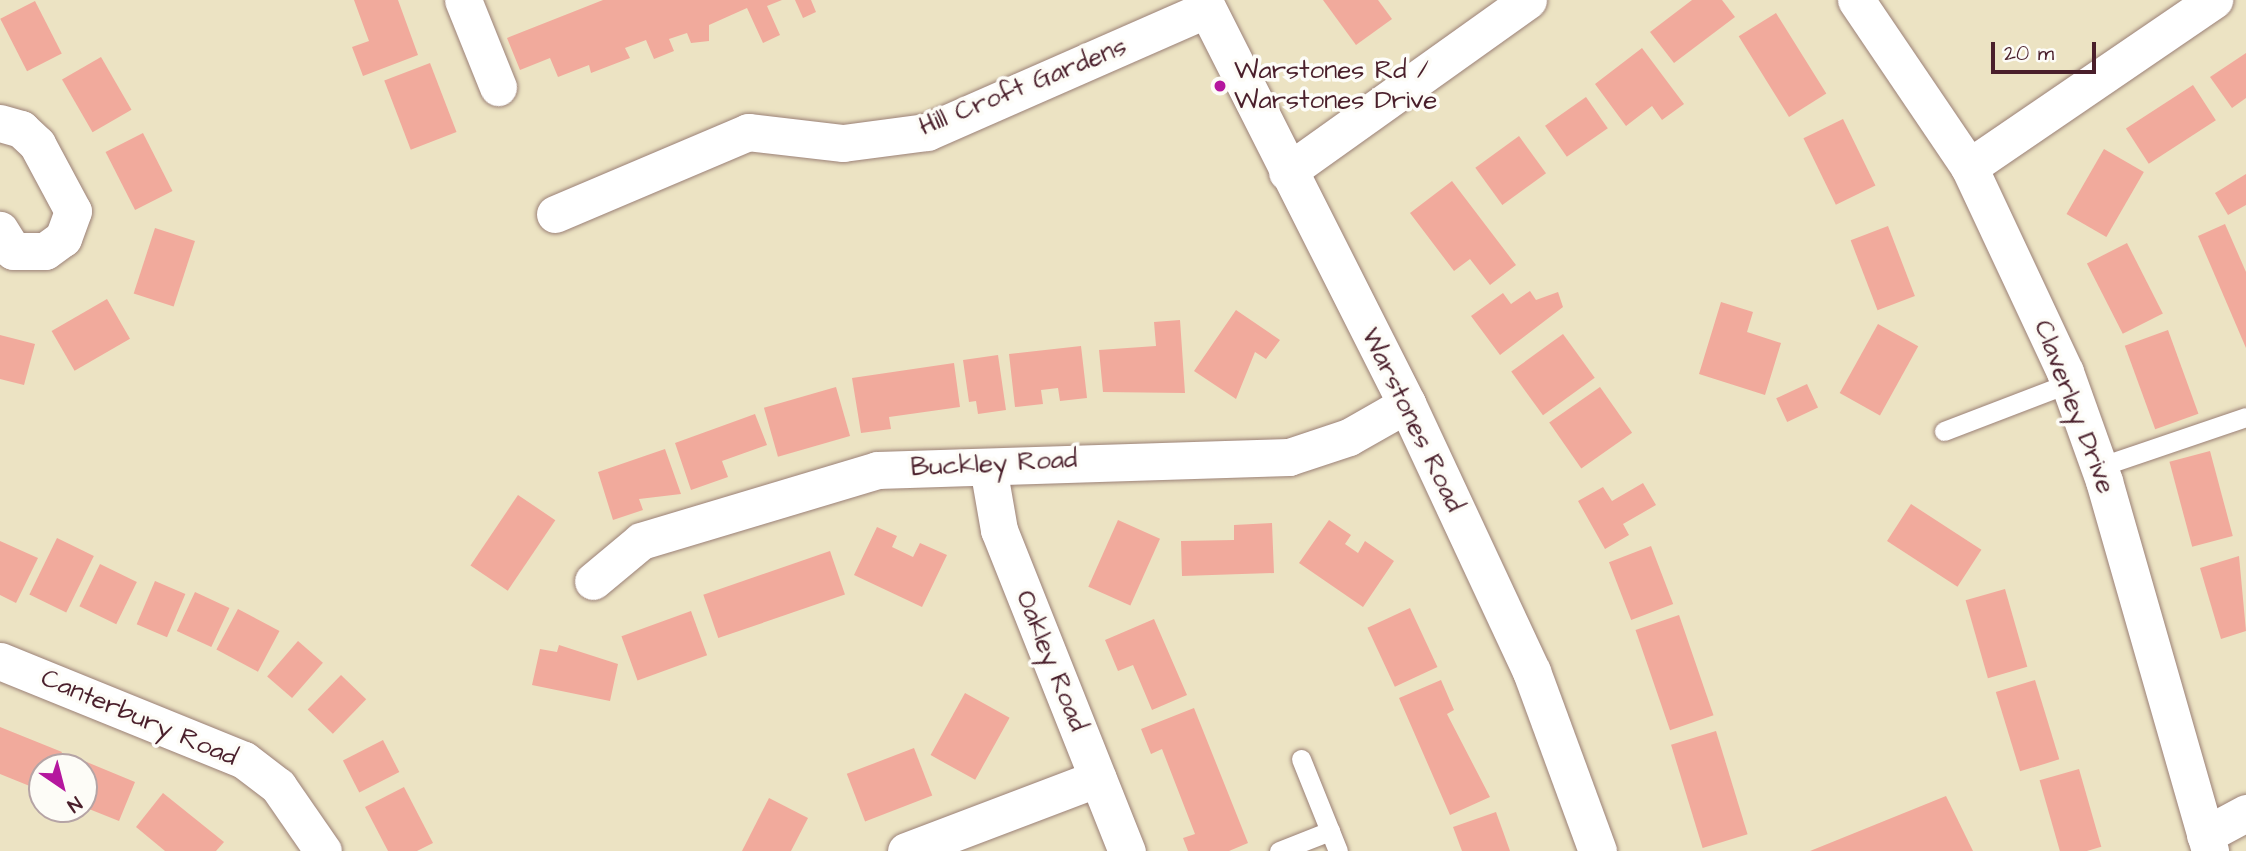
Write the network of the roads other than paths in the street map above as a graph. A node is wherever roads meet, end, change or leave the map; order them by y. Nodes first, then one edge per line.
1 (463, 0) edge
2 (1528, 0) edge
3 (1856, 0) edge
4 (2214, 0) edge
5 (1205, 4) edge
6 (498, 88) dead end
7 (0, 123) edge
8 (1969, 167) junction
9 (1287, 172) junction
10 (555, 214) dead end
11 (0, 230) edge
12 (2069, 383) junction
13 (1407, 404) junction
14 (2246, 417) edge
15 (1944, 431) dead end
16 (988, 467) junction
17 (2099, 467) junction
18 (593, 581) dead end
19 (0, 661) edge
20 (1301, 759) dead end
21 (1098, 778) junction
22 (2246, 813) edge
23 (1331, 831) junction
24 (2208, 843) edge
25 (323, 851) edge
26 (906, 851) edge
27 (1127, 851) edge
28 (1279, 851) edge
29 (1338, 851) edge
30 (1598, 851) edge

1 - 6 street
2 - 9 street
3 - 8 street, Claverley Drive
4 - 8 street
5 - 9 street, Warstones Road
5 - 10 street, Hill Croft Gardens
7 - 11 street
8 - 12 street, Claverley Drive
9 - 13 street, Warstones Road
12 - 15 lane
12 - 17 street, Claverley Drive
13 - 16 street, Buckley Road
13 - 30 street, Warstones Road
14 - 17 lane
16 - 18 street, Buckley Road
16 - 21 street, Oakley Road
17 - 24 street, Claverley Drive
19 - 25 street, Canterbury Road
20 - 23 lane
21 - 26 street
21 - 27 street, Oakley Road
22 - 24 street
23 - 28 lane
23 - 29 lane

